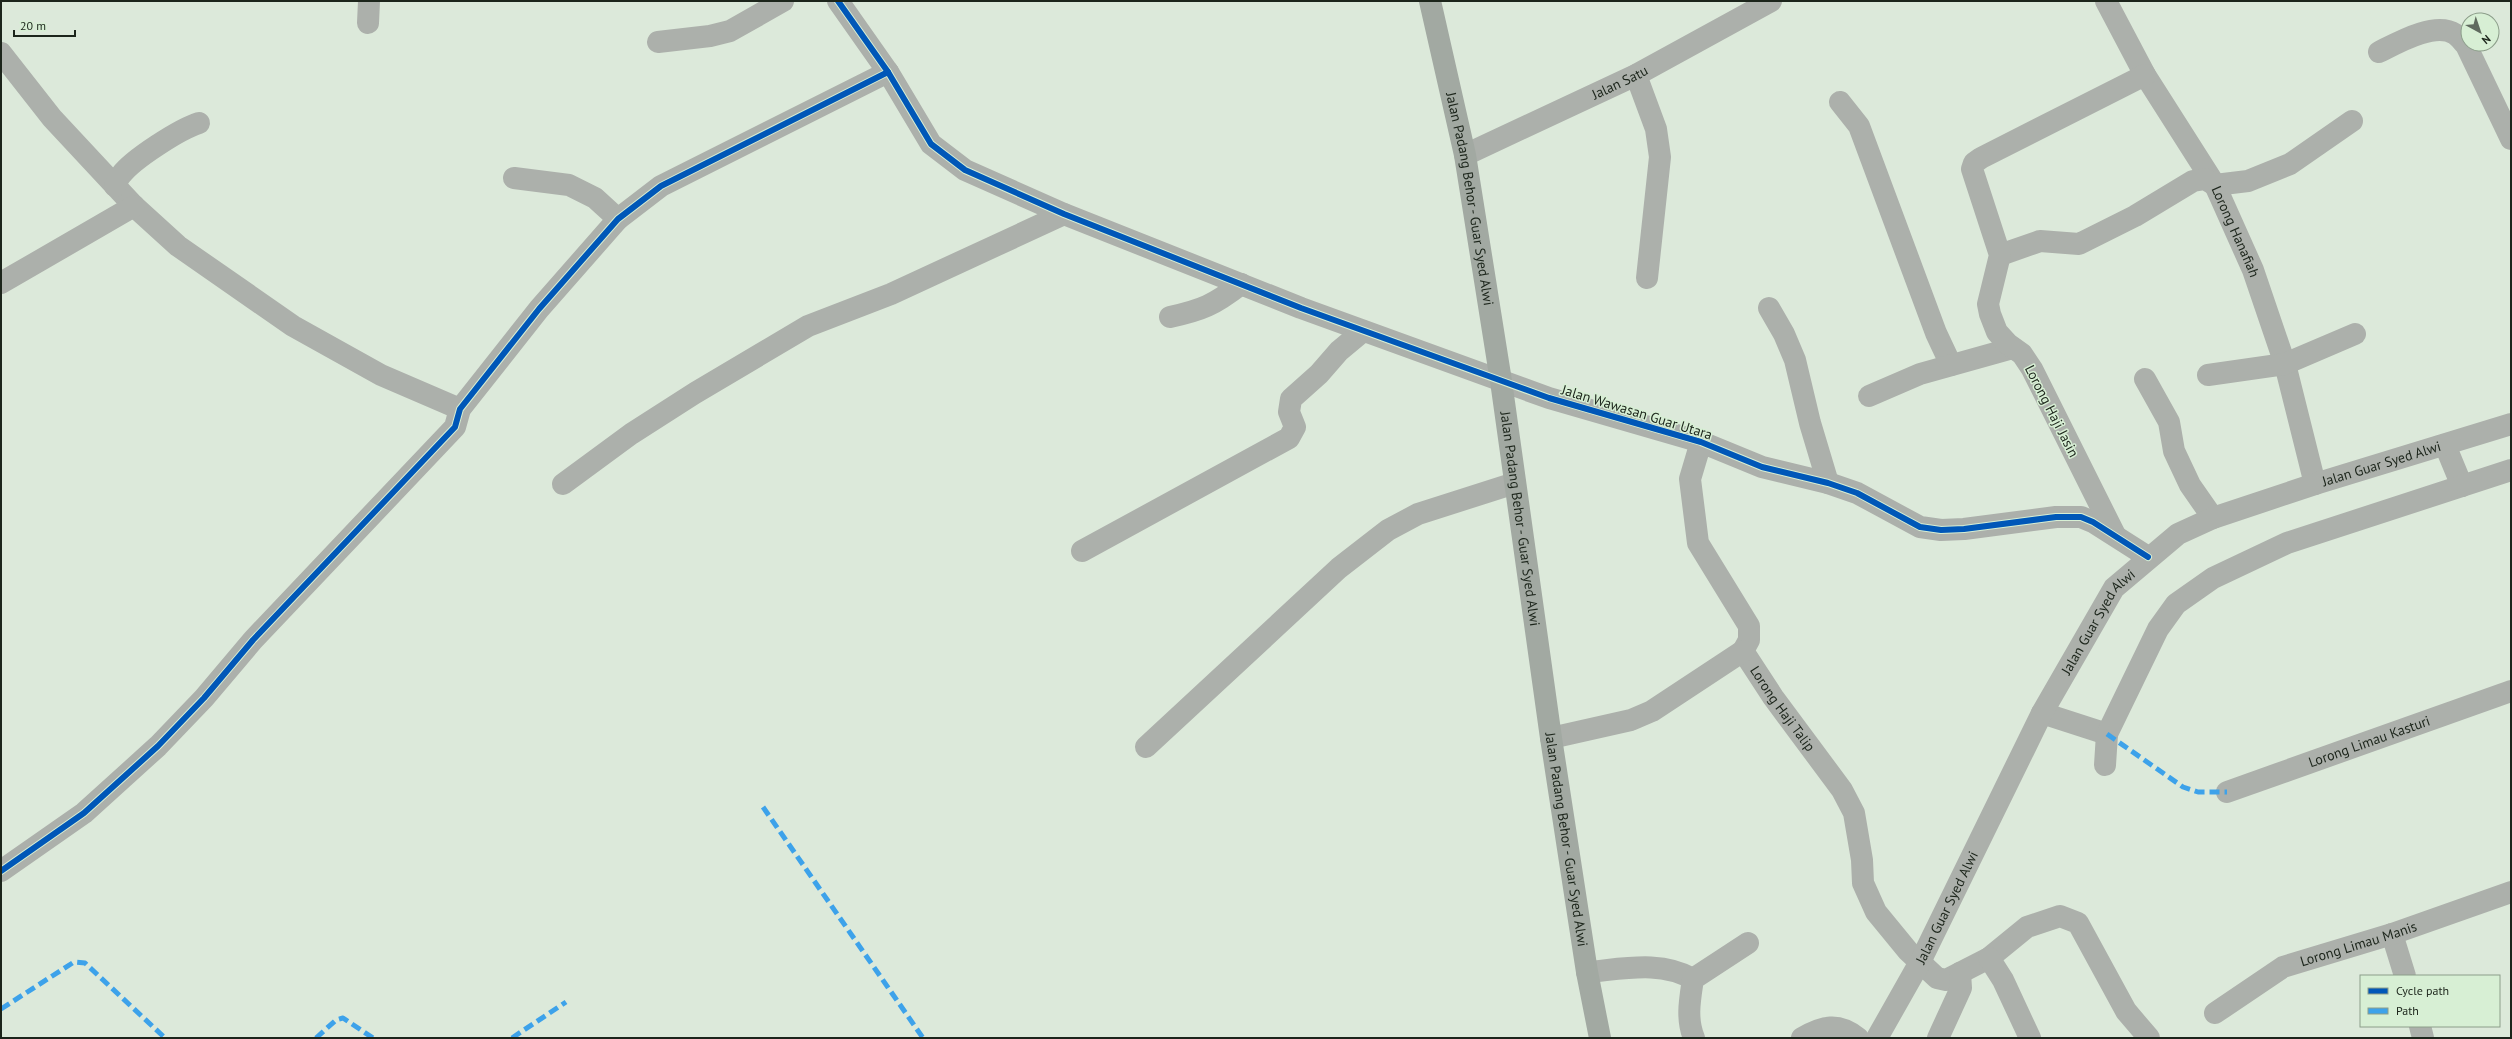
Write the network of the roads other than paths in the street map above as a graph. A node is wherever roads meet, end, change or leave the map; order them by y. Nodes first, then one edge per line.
1 (369, 1) edge
2 (783, 1) edge
3 (838, 1) edge
4 (1430, 1) edge
5 (1771, 1) edge
6 (2106, 1) edge
7 (368, 22) dead end
8 (658, 42) dead end
9 (2379, 52) dead end
10 (1, 53) edge
11 (888, 72) junction
12 (1636, 75) junction
13 (2144, 75) junction
14 (1840, 102) dead end
15 (2352, 121) dead end
16 (199, 123) dead end
17 (2511, 139) edge
18 (1465, 155) junction
19 (514, 178) dead end
20 (2215, 185) junction
21 (115, 186) junction
22 (134, 206) junction
23 (1064, 214) junction
24 (618, 219) junction
25 (2000, 255) junction
26 (1647, 278) dead end
27 (1, 283) edge
28 (1241, 284) junction
29 (1769, 308) dead end
30 (1170, 317) dead end
31 (1363, 331) junction
32 (2355, 334) dead end
33 (2013, 348) junction
34 (2285, 364) junction
35 (1952, 365) junction
36 (2208, 375) dead end
37 (2146, 380) dead end
38 (1501, 381) junction
39 (1869, 396) dead end
40 (460, 409) junction
41 (2511, 424) edge
42 (1701, 442) junction
43 (2445, 444) junction
44 (2511, 470) edge
45 (1515, 482) junction
46 (1828, 483) junction
47 (563, 484) dead end
48 (2315, 484) junction
49 (2462, 486) junction
50 (2213, 518) junction
51 (2115, 535) junction
52 (1082, 551) dead end
53 (2148, 557) junction
54 (1743, 651) junction
55 (2511, 691) edge
56 (2042, 713) junction
57 (2107, 734) junction
58 (1551, 738) junction
59 (1146, 747) dead end
60 (2105, 765) dead end
61 (2227, 792) dead end
62 (1, 871) edge
63 (2511, 892) edge
64 (2392, 934) junction
65 (1748, 943) dead end
66 (1989, 958) junction
67 (1920, 962) junction
68 (1587, 972) junction
69 (1960, 973) junction
70 (2405, 975) edge
71 (1692, 979) junction
72 (2215, 1012) dead end
73 (2420, 1027) edge
74 (1600, 1038) edge
75 (1694, 1038) edge
76 (1802, 1038) edge
77 (1858, 1038) edge
78 (1877, 1038) edge
79 (1938, 1038) edge
80 (2030, 1038) edge
81 (2149, 1038) edge
82 (2423, 1038) edge

1 - 7 street
2 - 8 street
3 - 11 street, Jalan Wawasan Guar Utara
4 - 18 main road, Jalan Padang Behor - Guar Syed Alwi
5 - 12 street, Jalan Satu
6 - 13 street, Lorong Hanafiah
9 - 17 street
10 - 21 street
11 - 23 street, Jalan Wawasan Guar Utara
11 - 24 street
12 - 18 street, Jalan Satu
12 - 26 street
13 - 20 street, Lorong Hanafiah
13 - 25 street
14 - 35 street
15 - 20 street
16 - 21 street
18 - 38 main road, Jalan Padang Behor - Guar Syed Alwi
19 - 24 street
20 - 25 street
20 - 34 street, Lorong Hanafiah
21 - 22 street
22 - 27 street
22 - 40 street
23 - 28 street, Jalan Wawasan Guar Utara
23 - 47 street
24 - 40 street
25 - 33 street, Lorong Haji Jasin
28 - 30 street
28 - 31 street, Jalan Wawasan Guar Utara
29 - 46 street
31 - 38 street, Jalan Wawasan Guar Utara
31 - 52 street
32 - 34 street
33 - 35 street
33 - 51 street, Lorong Haji Jasin
34 - 36 street
34 - 48 street, Lorong Hanafiah
35 - 39 street
37 - 50 street
38 - 42 street, Jalan Wawasan Guar Utara
38 - 45 main road, Jalan Padang Behor - Guar Syed Alwi
40 - 62 street
41 - 43 street, Jalan Guar Syed Alwi
42 - 46 street, Jalan Wawasan Guar Utara
42 - 54 street, Lorong Haji Talip
43 - 48 street, Jalan Guar Syed Alwi
43 - 49 street
44 - 49 street
45 - 58 main road, Jalan Padang Behor - Guar Syed Alwi
45 - 59 street
46 - 51 street, Jalan Wawasan Guar Utara
48 - 50 street, Jalan Guar Syed Alwi
49 - 57 street
50 - 53 street, Jalan Guar Syed Alwi
51 - 53 street, Jalan Wawasan Guar Utara
53 - 56 street, Jalan Guar Syed Alwi
54 - 58 street
54 - 67 street, Lorong Haji Talip
55 - 61 street, Lorong Limau Kasturi
56 - 57 street
56 - 67 street, Jalan Guar Syed Alwi
57 - 60 street
58 - 68 main road, Jalan Padang Behor - Guar Syed Alwi
63 - 64 street, Lorong Limau Manis
64 - 70 street
64 - 72 street, Lorong Limau Manis
65 - 71 street
66 - 69 street, Lorong Haji Talip
66 - 80 street
66 - 81 street, Lorong Haji Talip
67 - 69 street, Lorong Haji Talip
67 - 78 street, Jalan Guar Syed Alwi
68 - 71 street
68 - 74 main road, Jalan Padang Behor - Guar Syed Alwi
69 - 79 street
71 - 75 street
73 - 82 street
76 - 77 street

